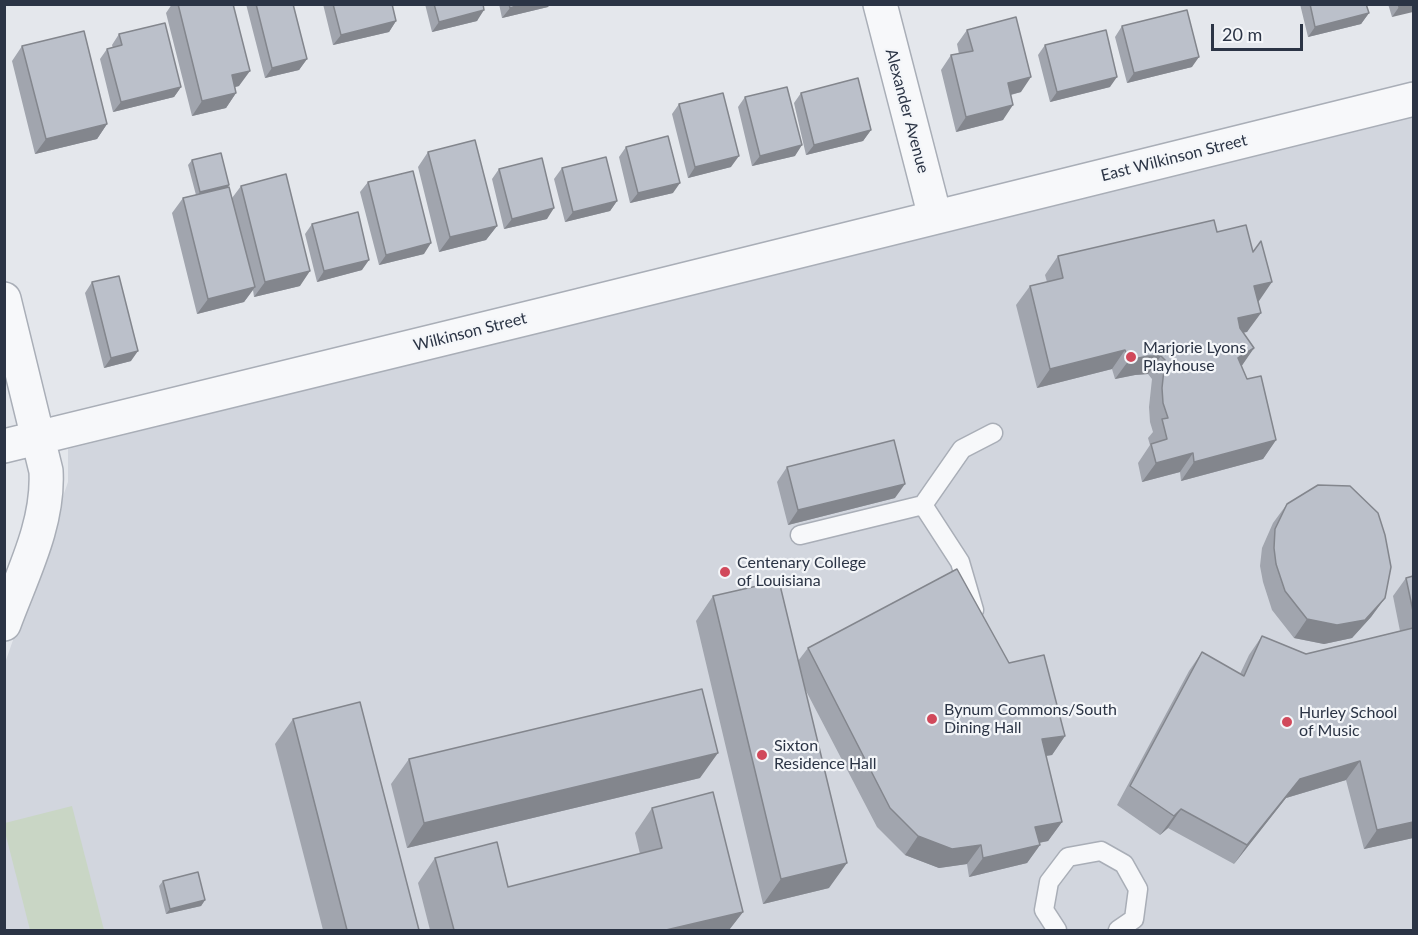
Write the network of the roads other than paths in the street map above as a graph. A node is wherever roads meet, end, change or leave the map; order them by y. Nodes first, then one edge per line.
1 (880, 4) edge
2 (1413, 99) edge
3 (935, 217) junction
4 (4, 299) edge
5 (993, 432) dead end
6 (38, 438) junction
7 (4, 446) edge
8 (923, 505) junction
9 (800, 535) dead end
10 (4, 624) edge
11 (979, 627) edge
12 (1054, 930) edge
13 (1118, 930) edge

1 - 3 street, Alexander Avenue
2 - 3 street, East Wilkinson Street
3 - 6 street, Wilkinson Street
4 - 6 street
5 - 8 lane
6 - 7 street, Wilkinson Street
6 - 10 street
8 - 9 lane
8 - 11 lane
12 - 13 lane

